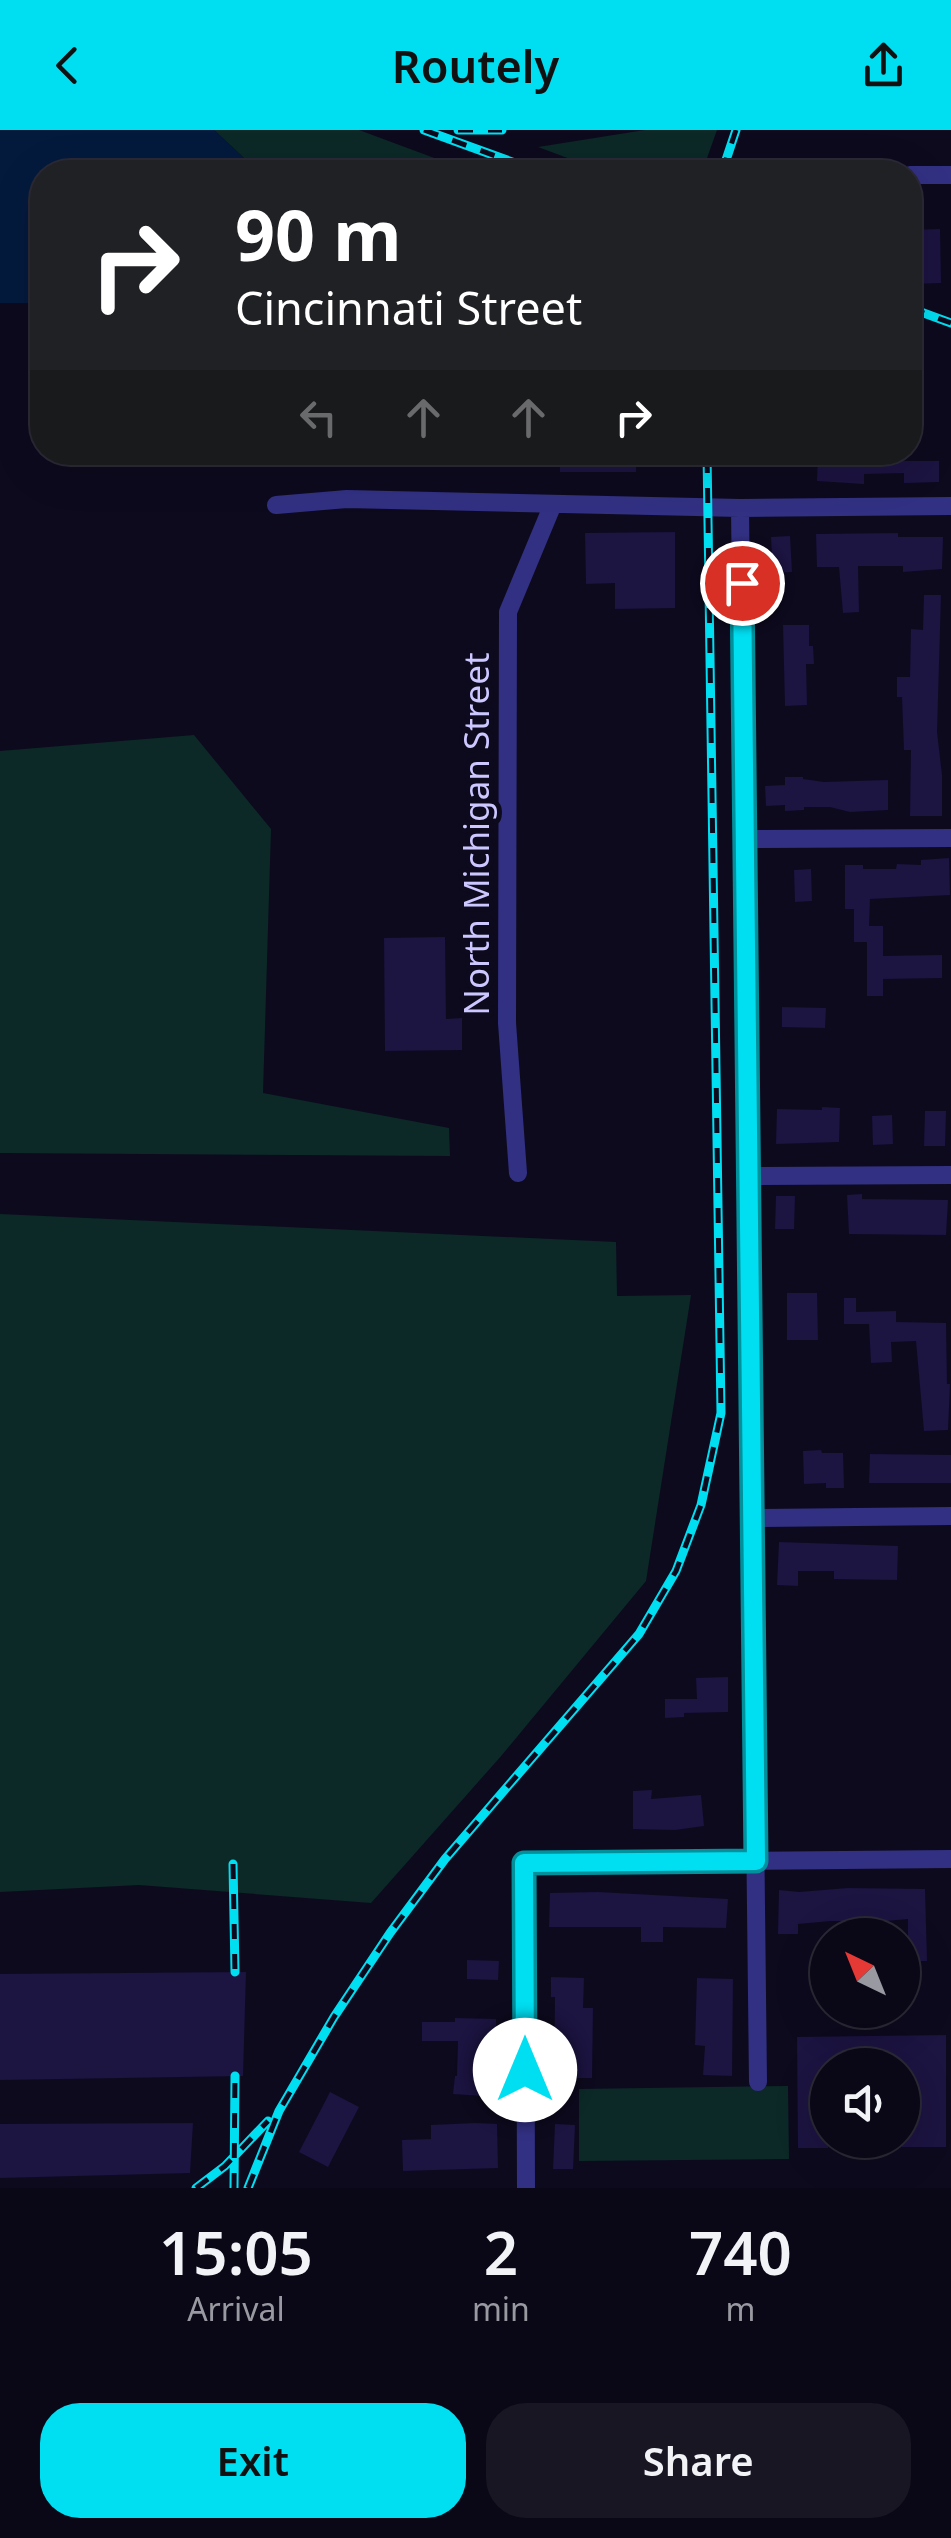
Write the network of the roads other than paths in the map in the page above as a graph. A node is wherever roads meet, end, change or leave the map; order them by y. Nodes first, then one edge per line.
1 (922, 175) edge
2 (951, 175) edge
3 (554, 504) junction
4 (276, 505) dead end
5 (951, 506) edge
6 (740, 508) junction
7 (951, 838) edge
8 (744, 839) junction
9 (518, 1173) dead end
10 (748, 1176) junction
11 (951, 1176) edge
12 (951, 1516) edge
13 (752, 1518) junction
14 (951, 1859) edge
15 (756, 1861) junction
16 (758, 2082) dead end
17 (526, 2188) edge

1 - 2 street
3 - 4 street
3 - 6 street
3 - 9 street, North Michigan Street
5 - 6 street
6 - 8 street
7 - 8 street
8 - 10 street
10 - 11 street
10 - 13 street
12 - 13 street
13 - 15 street
14 - 15 street
15 - 16 street
15 - 17 street

